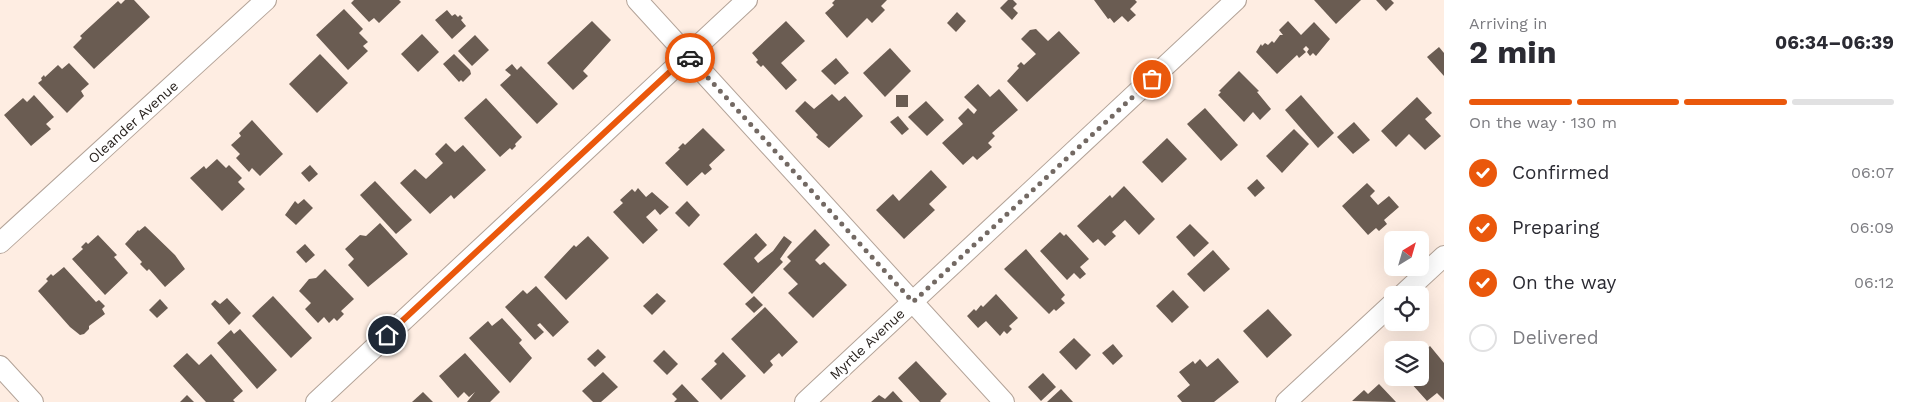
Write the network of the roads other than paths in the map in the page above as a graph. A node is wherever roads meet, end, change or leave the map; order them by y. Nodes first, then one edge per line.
1 (266, 0) edge
2 (637, 0) edge
3 (747, 0) edge
4 (1236, 0) edge
5 (688, 55) junction
6 (0, 243) edge
7 (1444, 256) edge
8 (1412, 286) edge
9 (913, 302) junction
10 (1384, 311) edge
11 (0, 366) edge
12 (33, 402) edge
13 (316, 402) edge
14 (804, 402) edge
15 (1004, 402) edge
16 (1286, 402) edge

1 - 6 street, Oleander Avenue
2 - 5 street
3 - 5 street
4 - 9 street, Myrtle Avenue
5 - 9 street
5 - 13 street
7 - 8 street
9 - 14 street, Myrtle Avenue
9 - 15 street
10 - 16 street
11 - 12 street

